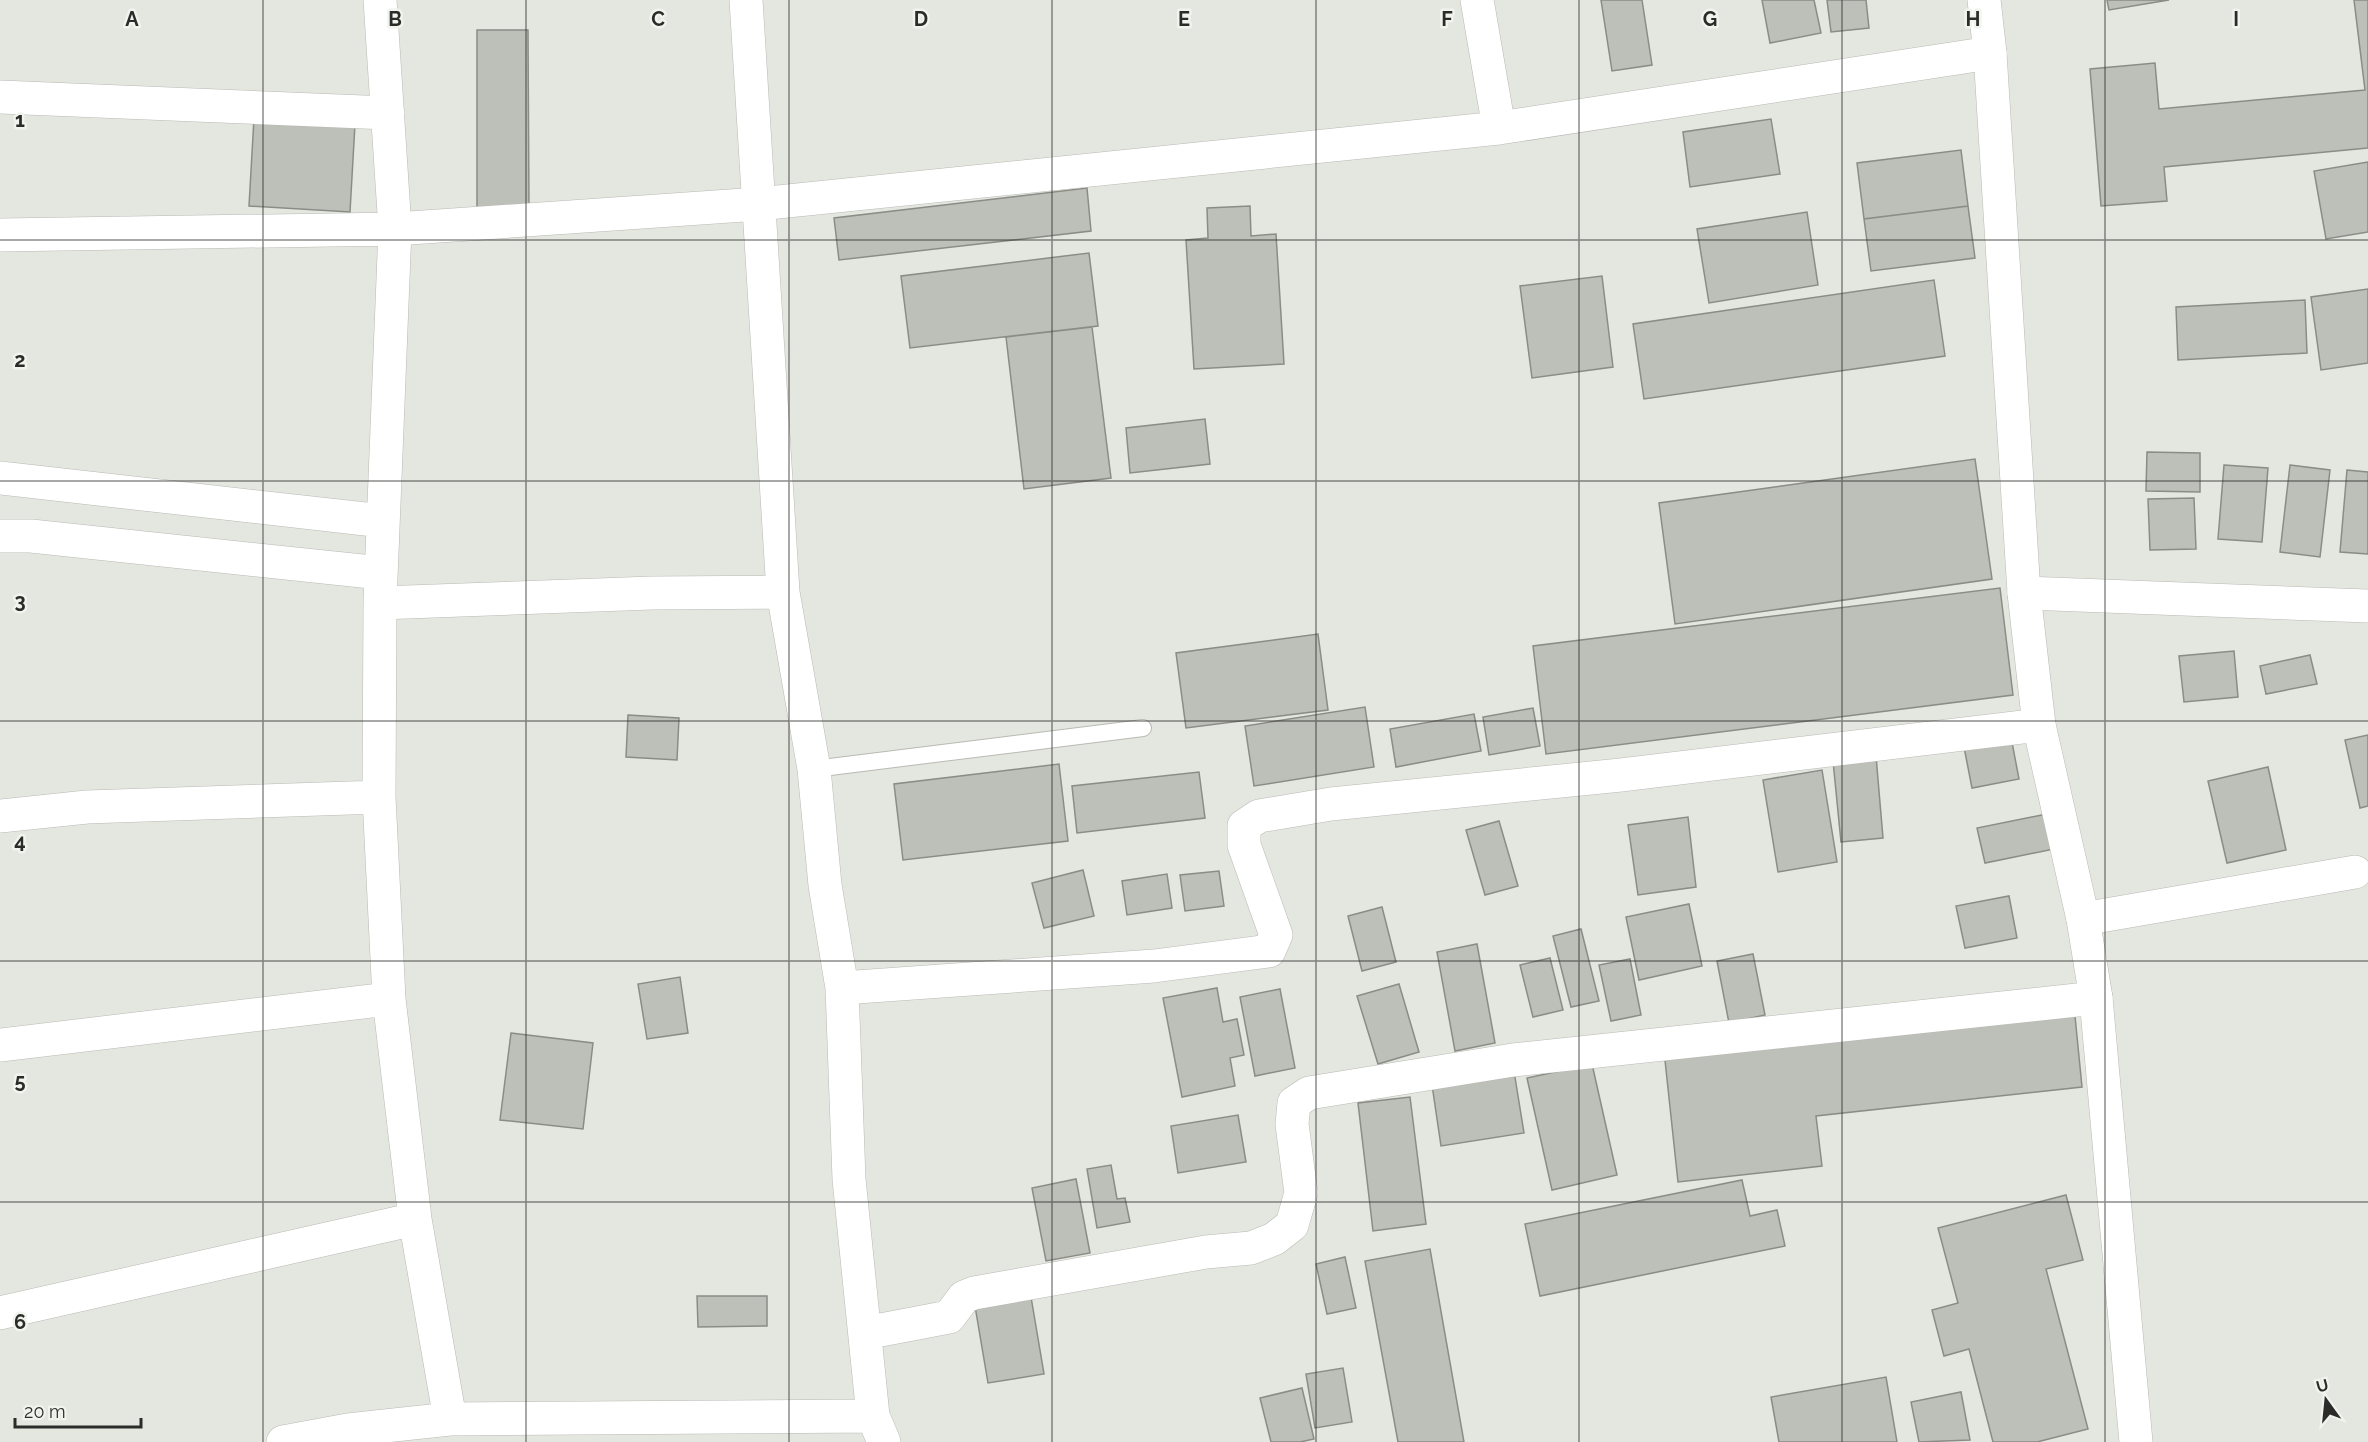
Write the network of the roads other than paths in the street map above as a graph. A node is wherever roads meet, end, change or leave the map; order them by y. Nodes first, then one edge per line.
1 (380, 0) edge
2 (746, 0) edge
3 (1477, 0) edge
4 (1984, 0) edge
5 (1990, 53) junction
6 (0, 97) edge
7 (387, 113) junction
8 (1499, 128) junction
9 (759, 204) junction
10 (395, 229) junction
11 (0, 235) edge
12 (0, 478) edge
13 (382, 521) junction
14 (0, 536) edge
15 (381, 588) junction
16 (783, 592) junction
17 (2024, 593) junction
18 (2368, 606) edge
19 (2039, 725) junction
20 (1143, 728) dead end
21 (814, 769) junction
22 (379, 797) junction
23 (0, 816) edge
24 (2355, 872) dead end
25 (2083, 919) junction
26 (842, 988) junction
27 (2096, 998) junction
28 (389, 999) junction
29 (0, 1045) edge
30 (416, 1219) junction
31 (0, 1313) edge
32 (865, 1332) junction
33 (450, 1419) junction
34 (879, 1429) edge
35 (283, 1442) edge
36 (2136, 1442) edge

1 - 7 street
2 - 9 street
3 - 8 street
4 - 5 street
5 - 8 street
5 - 17 street
6 - 7 street
7 - 10 street
8 - 9 street
9 - 10 street
9 - 16 street
10 - 11 street
10 - 13 street
12 - 13 street
13 - 15 street
14 - 15 street
15 - 16 street
15 - 22 street
16 - 21 street
17 - 18 street
17 - 19 street
19 - 25 street
19 - 26 street
20 - 21 lane
21 - 26 street
22 - 23 street
22 - 28 street
24 - 25 street
25 - 27 street
26 - 32 street
27 - 32 street
27 - 36 street
28 - 29 street
28 - 30 street
30 - 31 street
30 - 33 street
32 - 34 street
33 - 34 street
33 - 35 street

